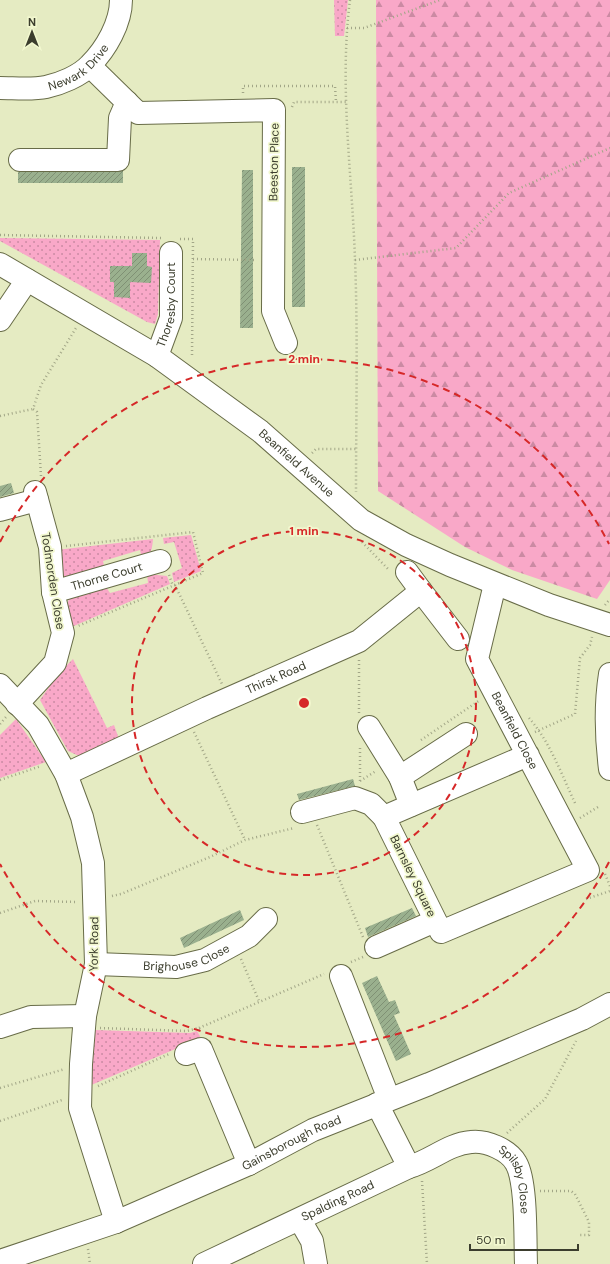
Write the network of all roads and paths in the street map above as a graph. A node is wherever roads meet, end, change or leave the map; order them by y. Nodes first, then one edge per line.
1 (121, 0) edge
2 (350, 0) edge
3 (440, 0) edge
4 (347, 28) junction
5 (90, 66) junction
6 (0, 88) edge
7 (127, 102) junction
8 (336, 102) junction
9 (346, 102) junction
10 (283, 110) junction
11 (242, 111) junction
12 (610, 148) edge
13 (20, 160) dead end
14 (0, 235) edge
15 (171, 253) joint
16 (193, 259) dead end
17 (273, 260) junction
18 (355, 260) junction
19 (0, 264) edge
20 (27, 280) junction
21 (85, 314) junction
22 (0, 320) edge
23 (286, 343) dead end
24 (157, 356) junction
25 (33, 409) junction
26 (0, 416) edge
27 (356, 449) junction
28 (312, 453) dead end
29 (36, 497) junction
30 (358, 498) dead end
31 (0, 510) edge
32 (362, 520) junction
33 (165, 571) joint
34 (407, 572) joint
35 (495, 584) junction
36 (421, 591) junction
37 (53, 592) junction
38 (610, 599) edge
39 (602, 623) edge
40 (458, 639) dead end
41 (610, 674) edge
42 (0, 686) edge
43 (494, 691) junction
44 (229, 699) junction
45 (17, 704) junction
46 (525, 711) dead end
47 (187, 717) junction
48 (369, 727) dead end
49 (540, 730) junction
50 (466, 734) dead end
51 (416, 743) dead end
52 (524, 747) junction
53 (62, 767) junction
54 (395, 769) junction
55 (610, 769) edge
56 (0, 780) edge
57 (360, 781) dead end
58 (411, 805) junction
59 (598, 807) dead end
60 (384, 817) junction
61 (302, 819) joint
62 (322, 821) dead end
63 (245, 840) junction
64 (588, 870) joint
65 (610, 891) edge
66 (586, 899) dead end
67 (94, 900) junction
68 (0, 913) edge
69 (266, 918) dead end
70 (435, 921) junction
71 (235, 944) junction
72 (96, 964) junction
73 (349, 964) junction
74 (259, 1001) junction
75 (610, 1004) edge
76 (610, 1018) edge
77 (84, 1022) junction
78 (0, 1027) edge
79 (579, 1030) junction
80 (196, 1043) junction
81 (81, 1064) junction
82 (0, 1088) edge
83 (80, 1094) junction
84 (383, 1102) junction
85 (0, 1121) edge
86 (495, 1144) junction
87 (248, 1164) junction
88 (413, 1166) junction
89 (523, 1191) junction
90 (300, 1220) junction
91 (116, 1222) junction
92 (579, 1235) dead end
93 (0, 1261) edge
94 (204, 1264) edge
95 (316, 1264) edge
96 (427, 1264) edge
97 (526, 1264) edge

1 - 5 street, Newark Drive
2 - 4 path
3 - 4 path
4 - 9 path
5 - 6 street, Newark Drive
5 - 7 street, Beeston Place
7 - 11 street, Beeston Place
7 - 13 street
8 - 9 path
8 - 10 path
8 - 11 path
9 - 18 path
10 - 11 street, Beeston Place
10 - 17 street, Beeston Place
12 - 18 path
14 - 15 path
15 - 24 street, Thoresby Court
16 - 17 path
17 - 23 street, Beeston Place
18 - 27 path
19 - 20 street, Beanfield Avenue
20 - 21 street, Beanfield Avenue
20 - 22 street
21 - 24 street, Beanfield Avenue
21 - 25 path
24 - 32 street, Beanfield Avenue
25 - 26 path
25 - 29 path
27 - 28 path
27 - 30 path
29 - 31 street
29 - 37 street, Todmorden Close
32 - 34 path
32 - 35 street, Beanfield Avenue
33 - 37 street, Thorne Court
33 - 44 path
34 - 36 street
35 - 39 street, Beanfield Avenue
35 - 43 street, Beanfield Close
36 - 40 street
36 - 44 street, Thirsk Road
37 - 45 street, Todmorden Close
38 - 39 path
39 - 49 path
41 - 55 street
42 - 45 street, York Road
43 - 51 path
43 - 52 street, Beanfield Close
44 - 47 street, Thirsk Road
45 - 53 street, York Road
46 - 49 path
47 - 53 street, Thirsk Road
47 - 63 path
48 - 54 street
49 - 52 path
49 - 59 path
50 - 54 street
52 - 58 street
52 - 64 street, Beanfield Close
53 - 56 path
53 - 67 street, York Road
54 - 57 path
54 - 58 street
58 - 60 street
60 - 61 street
60 - 70 street, Barnsley Square
61 - 63 path
62 - 73 path
63 - 67 path
64 - 70 street, Barnsley Square
65 - 66 path
67 - 68 path
67 - 72 street, York Road
69 - 71 street, Brighouse Close
70 - 73 street
71 - 72 street, Brighouse Close
71 - 74 path
72 - 77 street, York Road
73 - 74 path
73 - 84 street
74 - 80 path
75 - 79 street, Gainsborough Road
76 - 79 street, Gainsborough Road
77 - 78 street
77 - 80 path
77 - 81 street, York Road
79 - 84 street, Gainsborough Road
79 - 86 path
80 - 83 path
80 - 87 street
81 - 82 path
81 - 83 street, York Road
83 - 85 path
83 - 91 street, York Road
84 - 87 street, Gainsborough Road
84 - 88 street
86 - 88 street, Spilsby Close
86 - 89 street, Spilsby Close
87 - 91 street, Gainsborough Road
88 - 90 street, Spalding Road
88 - 96 path
89 - 92 path
89 - 97 street, Spilsby Close
90 - 94 street, Spalding Road
90 - 95 street
91 - 93 street, Gainsborough Road

